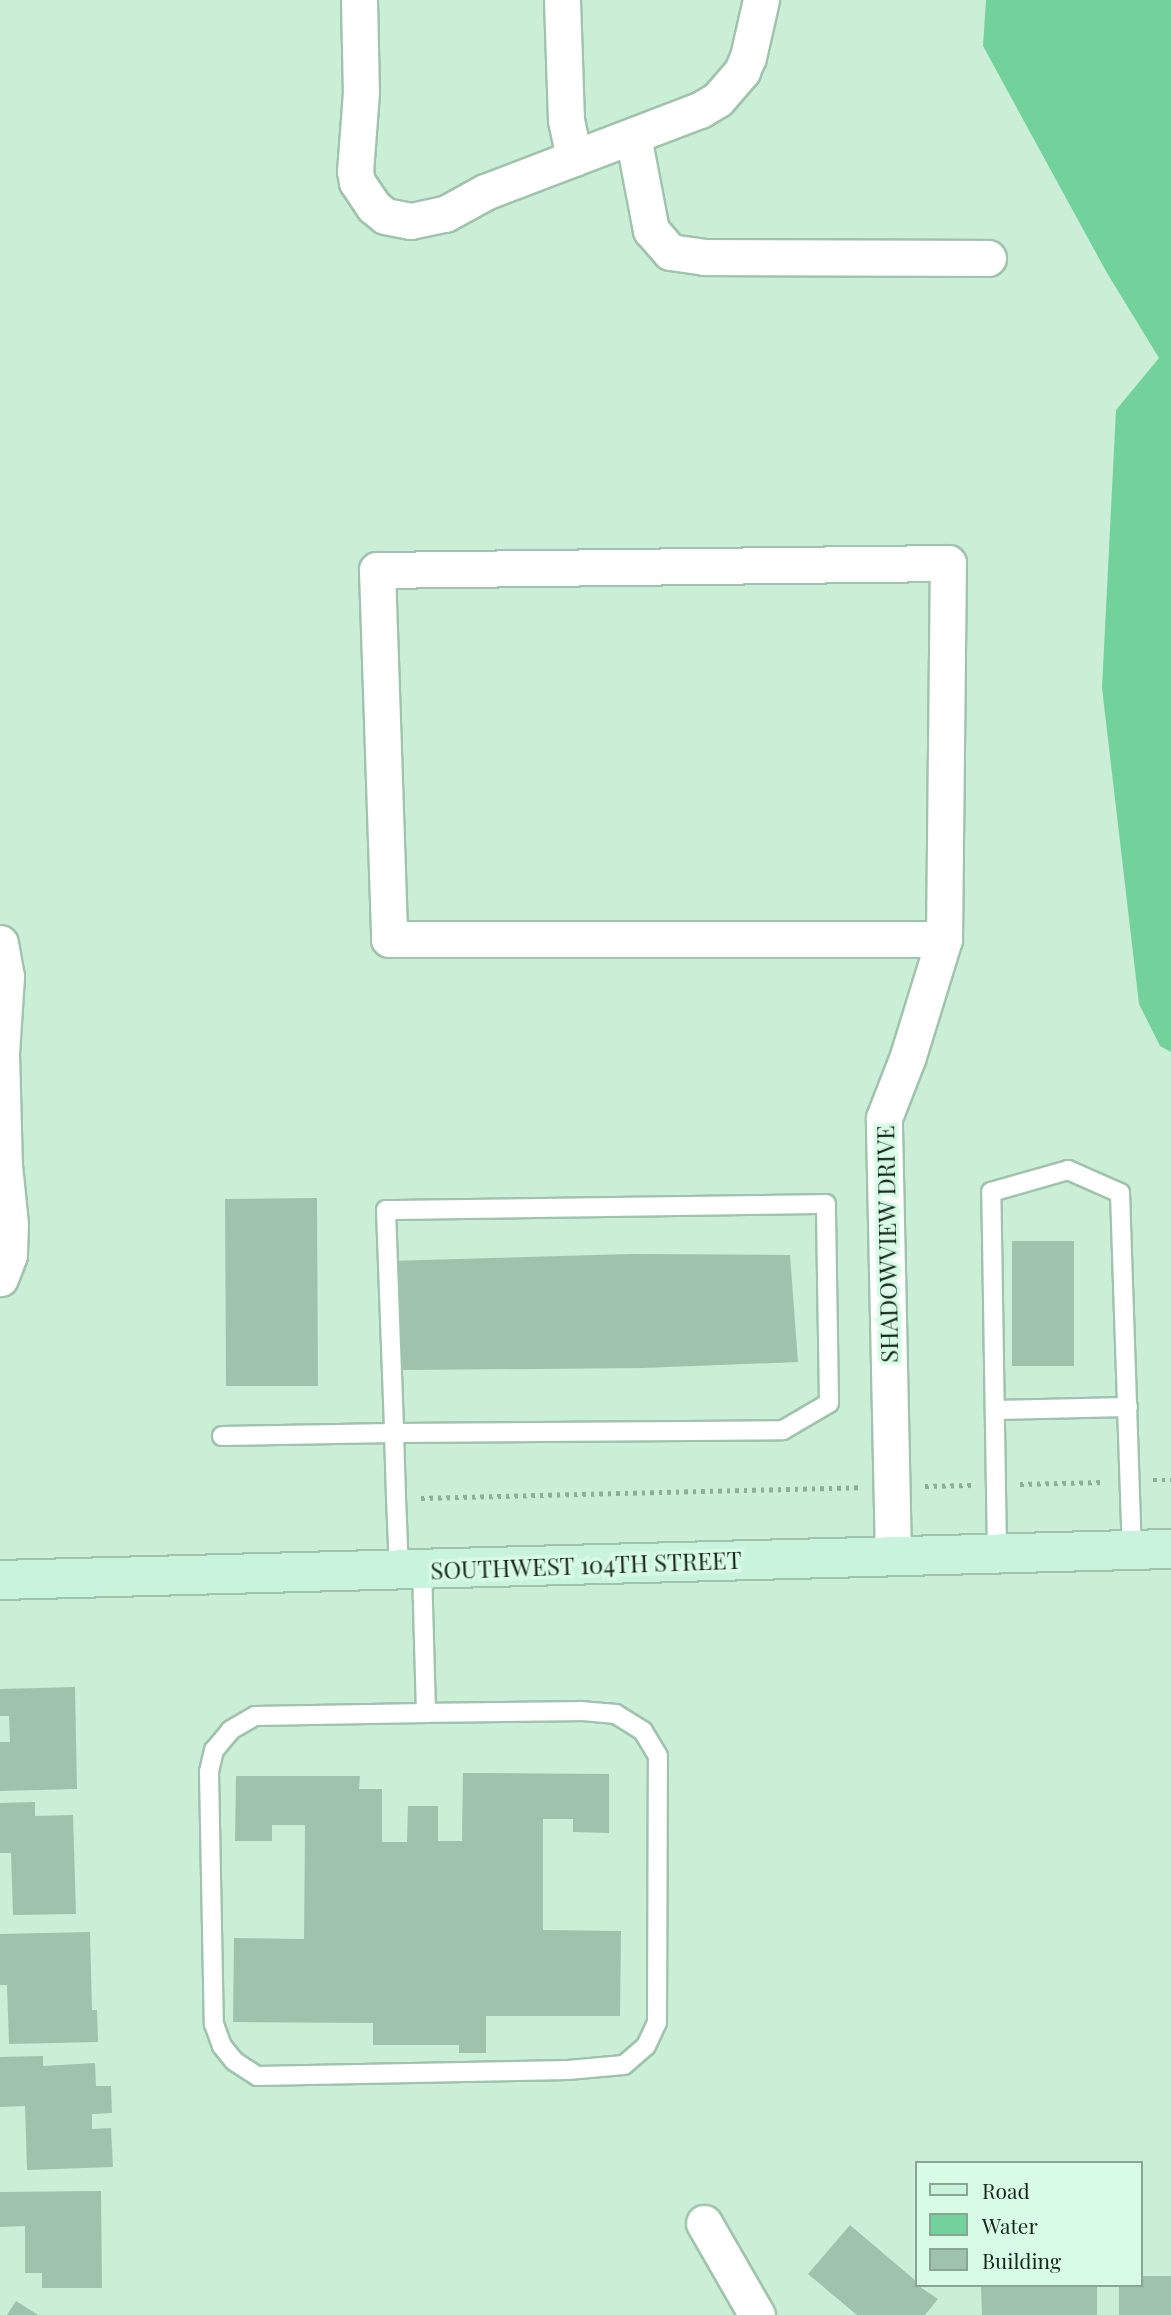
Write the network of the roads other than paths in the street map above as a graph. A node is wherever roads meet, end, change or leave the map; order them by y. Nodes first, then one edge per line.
1 (359, 0) edge
2 (562, 0) edge
3 (761, 0) edge
4 (633, 136) junction
5 (574, 158) junction
6 (988, 258) dead end
7 (944, 939) junction
8 (0, 943) edge
9 (0, 1278) edge
10 (1128, 1407) junction
11 (995, 1410) junction
12 (394, 1433) junction
13 (222, 1436) dead end
14 (1171, 1549) edge
15 (1132, 1550) junction
16 (997, 1554) junction
17 (893, 1557) junction
18 (411, 1570) junction
19 (0, 1580) edge
20 (426, 1713) junction
21 (704, 2223) dead end
22 (757, 2315) edge

1 - 5 street
2 - 5 street
3 - 4 street
4 - 5 street
4 - 6 street
7 - 7 street, SHADOWVIEW DRIVE
7 - 17 street, SHADOWVIEW DRIVE
8 - 9 street
10 - 11 lane
10 - 11 lane
10 - 15 lane
11 - 16 lane
12 - 12 lane
12 - 13 lane
12 - 18 lane
14 - 15 main road, SOUTHWEST 104TH STREET
15 - 16 main road, SOUTHWEST 104TH STREET
16 - 17 main road, SOUTHWEST 104TH STREET
17 - 18 main road, SOUTHWEST 104TH STREET
18 - 19 main road, SOUTHWEST 104TH STREET
18 - 20 lane
20 - 20 lane
21 - 22 street

